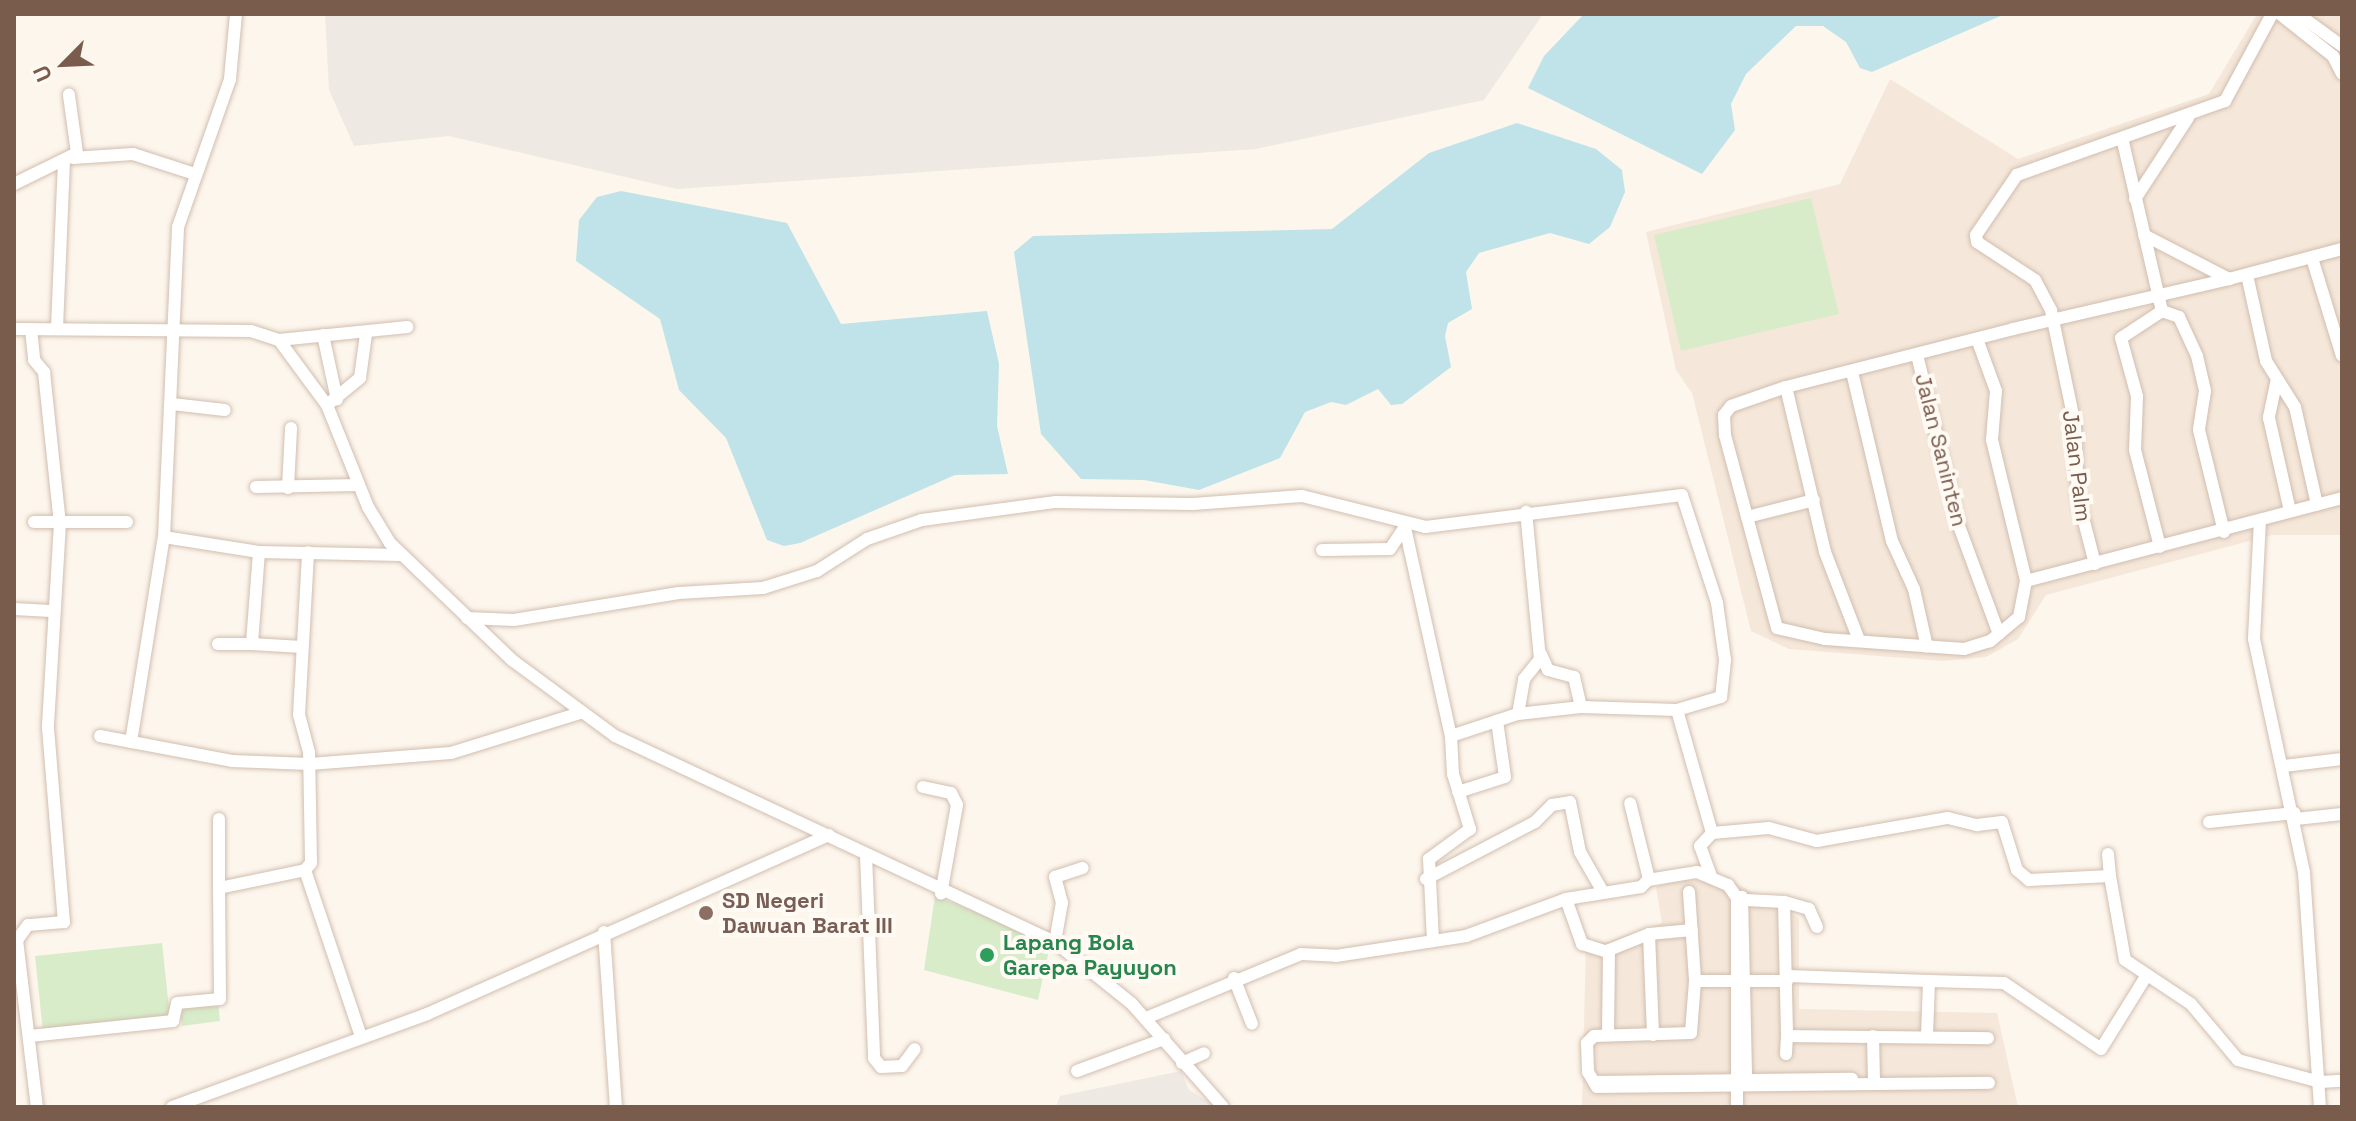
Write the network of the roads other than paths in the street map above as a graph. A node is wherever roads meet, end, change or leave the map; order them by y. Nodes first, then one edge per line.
1 (236, 14) edge
2 (2272, 14) edge
3 (2280, 14) edge
4 (2298, 14) edge
5 (2339, 50) edge
6 (2342, 74) edge
7 (69, 95) dead end
8 (2188, 118) junction
9 (2123, 142) junction
10 (68, 159) junction
11 (195, 174) junction
12 (14, 184) edge
13 (2135, 199) junction
14 (2144, 235) junction
15 (2342, 249) edge
16 (2312, 258) junction
17 (2247, 275) junction
18 (2229, 279) junction
19 (2158, 295) junction
20 (2162, 311) junction
21 (2053, 321) junction
22 (407, 327) dead end
23 (57, 328) junction
24 (14, 329) edge
25 (31, 329) junction
26 (170, 331) junction
27 (366, 334) junction
28 (323, 335) junction
29 (1977, 339) junction
30 (279, 340) junction
31 (1917, 355) junction
32 (2342, 356) edge
33 (1852, 372) junction
34 (2277, 379) junction
35 (1786, 387) junction
36 (332, 402) junction
37 (172, 404) junction
38 (225, 410) dead end
39 (291, 428) dead end
40 (359, 485) junction
41 (256, 487) dead end
42 (288, 488) junction
43 (2342, 498) edge
44 (1814, 500) junction
45 (2317, 505) junction
46 (2290, 511) junction
47 (1526, 512) junction
48 (1747, 517) junction
49 (2260, 520) junction
50 (34, 522) dead end
51 (127, 522) dead end
52 (60, 523) junction
53 (1405, 525) junction
54 (2224, 532) junction
55 (164, 537) junction
56 (2160, 547) junction
57 (1322, 550) dead end
58 (259, 552) junction
59 (308, 552) junction
60 (401, 555) junction
61 (2095, 564) junction
62 (2026, 581) junction
63 (14, 609) edge
64 (51, 611) junction
65 (467, 618) junction
66 (1999, 634) junction
67 (1859, 640) junction
68 (218, 644) dead end
69 (252, 644) junction
70 (302, 647) junction
71 (1927, 647) junction
72 (1541, 654) junction
73 (1581, 707) junction
74 (1677, 710) junction
75 (580, 713) junction
76 (1518, 714) junction
77 (1497, 721) junction
78 (100, 736) dead end
79 (1451, 736) junction
80 (131, 742) junction
81 (2342, 759) edge
82 (310, 764) junction
83 (2284, 766) junction
84 (923, 787) dead end
85 (1458, 792) junction
86 (1630, 803) dead end
87 (2342, 814) edge
88 (2295, 816) junction
89 (219, 819) dead end
90 (2209, 822) dead end
91 (1712, 833) junction
92 (829, 835) junction
93 (2108, 854) dead end
94 (866, 855) junction
95 (1083, 868) dead end
96 (305, 870) junction
97 (1711, 876) junction
98 (2110, 876) junction
99 (1426, 879) junction
100 (1648, 880) junction
101 (219, 888) junction
102 (1603, 892) junction
103 (1689, 892) dead end
104 (941, 894) junction
105 (1566, 899) junction
106 (1741, 899) junction
107 (1784, 902) junction
108 (21, 926) edge
109 (1817, 927) dead end
110 (1692, 930) junction
111 (604, 932) junction
112 (1649, 934) junction
113 (1433, 940) junction
114 (1055, 942) junction
115 (1608, 952) junction
116 (18, 974) edge
117 (1234, 978) junction
118 (2145, 978) junction
119 (1788, 979) junction
120 (1695, 981) junction
121 (1929, 981) junction
122 (1741, 983) junction
123 (1146, 1018) junction
124 (1252, 1024) dead end
125 (14, 1030) edge
126 (30, 1032) junction
127 (1608, 1034) junction
128 (1653, 1035) junction
129 (361, 1036) junction
130 (1787, 1036) junction
131 (1873, 1036) junction
132 (1927, 1036) junction
133 (1988, 1038) dead end
134 (1164, 1039) junction
135 (915, 1049) dead end
136 (1204, 1053) dead end
137 (1786, 1054) dead end
138 (1182, 1063) junction
139 (1077, 1071) dead end
140 (1874, 1079) junction
141 (2342, 1081) edge
142 (1814, 1082) junction
143 (2320, 1082) junction
144 (1741, 1083) junction
145 (37, 1107) edge
146 (172, 1107) edge
147 (616, 1107) edge
148 (1223, 1107) edge
149 (1737, 1107) edge
150 (1745, 1107) edge
151 (2320, 1107) edge

1 - 11 street
2 - 8 street
3 - 5 street
4 - 5 street
5 - 6 street
7 - 10 street
8 - 9 street
8 - 13 street
9 - 13 street
9 - 21 street, Jalan Palm
10 - 11 street
10 - 12 street
10 - 23 street
11 - 26 street
13 - 14 street
14 - 18 street
14 - 19 street
15 - 16 street
16 - 17 street
16 - 32 street
17 - 18 street
17 - 34 street
18 - 19 street
19 - 20 street
19 - 21 street
20 - 54 street
20 - 56 street
21 - 29 street
21 - 61 street, Jalan Palm
22 - 27 street
23 - 25 street
23 - 26 street
24 - 25 street
25 - 52 street
26 - 30 street
26 - 37 street
27 - 28 street
27 - 36 street
28 - 30 street
28 - 36 street
29 - 31 street
29 - 62 street
30 - 36 street
31 - 33 street
31 - 66 street, Jalan Saninten
33 - 35 street
33 - 71 street
34 - 45 street
34 - 46 street
35 - 44 street
35 - 48 street
36 - 40 street
37 - 38 street
37 - 55 street
39 - 42 street
40 - 42 street
40 - 60 street
41 - 42 street
43 - 45 street
44 - 48 street
44 - 67 street
45 - 46 street
46 - 49 street
47 - 53 street
47 - 72 street
47 - 74 street
48 - 67 street
49 - 54 street
49 - 83 street
50 - 52 street
51 - 52 street
52 - 64 street
53 - 57 street
53 - 65 street
53 - 79 street
54 - 56 street
55 - 58 street
55 - 80 street
56 - 61 street
58 - 59 street
58 - 69 street
59 - 60 street
59 - 70 street
60 - 65 street
61 - 62 street
62 - 66 street
63 - 64 street
64 - 108 street
65 - 75 street
66 - 71 street
67 - 71 street
68 - 69 street
69 - 70 street
70 - 82 street
72 - 73 street
72 - 76 street
73 - 74 street
73 - 76 street
74 - 91 street
75 - 82 street
75 - 92 street
76 - 77 street
77 - 79 street
77 - 85 street
78 - 80 street
79 - 85 street
80 - 82 street
81 - 83 street
82 - 96 street
83 - 88 street
84 - 104 street
85 - 99 street
86 - 100 street
87 - 88 street
88 - 90 street
88 - 143 street
89 - 101 street
91 - 97 street
91 - 98 street
92 - 94 street
92 - 111 street
93 - 98 street
94 - 104 street
94 - 135 street
95 - 114 street
96 - 101 street
96 - 129 street
97 - 100 street
97 - 106 street
98 - 118 street
99 - 102 street
99 - 113 street
100 - 102 street
101 - 126 street
102 - 105 street
103 - 110 street
104 - 114 street
105 - 113 street
105 - 115 street
106 - 107 street
106 - 122 street
107 - 109 street
107 - 119 street
108 - 116 street
110 - 112 street
110 - 120 street
111 - 129 street
111 - 147 street
112 - 115 street
112 - 128 street
113 - 117 street
114 - 123 street
115 - 127 street
116 - 126 street
117 - 123 street
117 - 124 street
118 - 121 street
118 - 143 street
119 - 121 street
119 - 122 street
119 - 130 street
120 - 122 street
120 - 128 street
121 - 132 street
122 - 144 street
123 - 134 street
125 - 126 street
126 - 145 street
127 - 128 street
127 - 144 street
129 - 146 street
130 - 131 street
130 - 137 street
131 - 132 street
131 - 140 street
132 - 133 street
134 - 138 street
134 - 139 street
136 - 138 street
138 - 148 street
140 - 142 street
140 - 142 street
141 - 143 street
142 - 144 street
143 - 151 street
144 - 149 street
144 - 150 street

